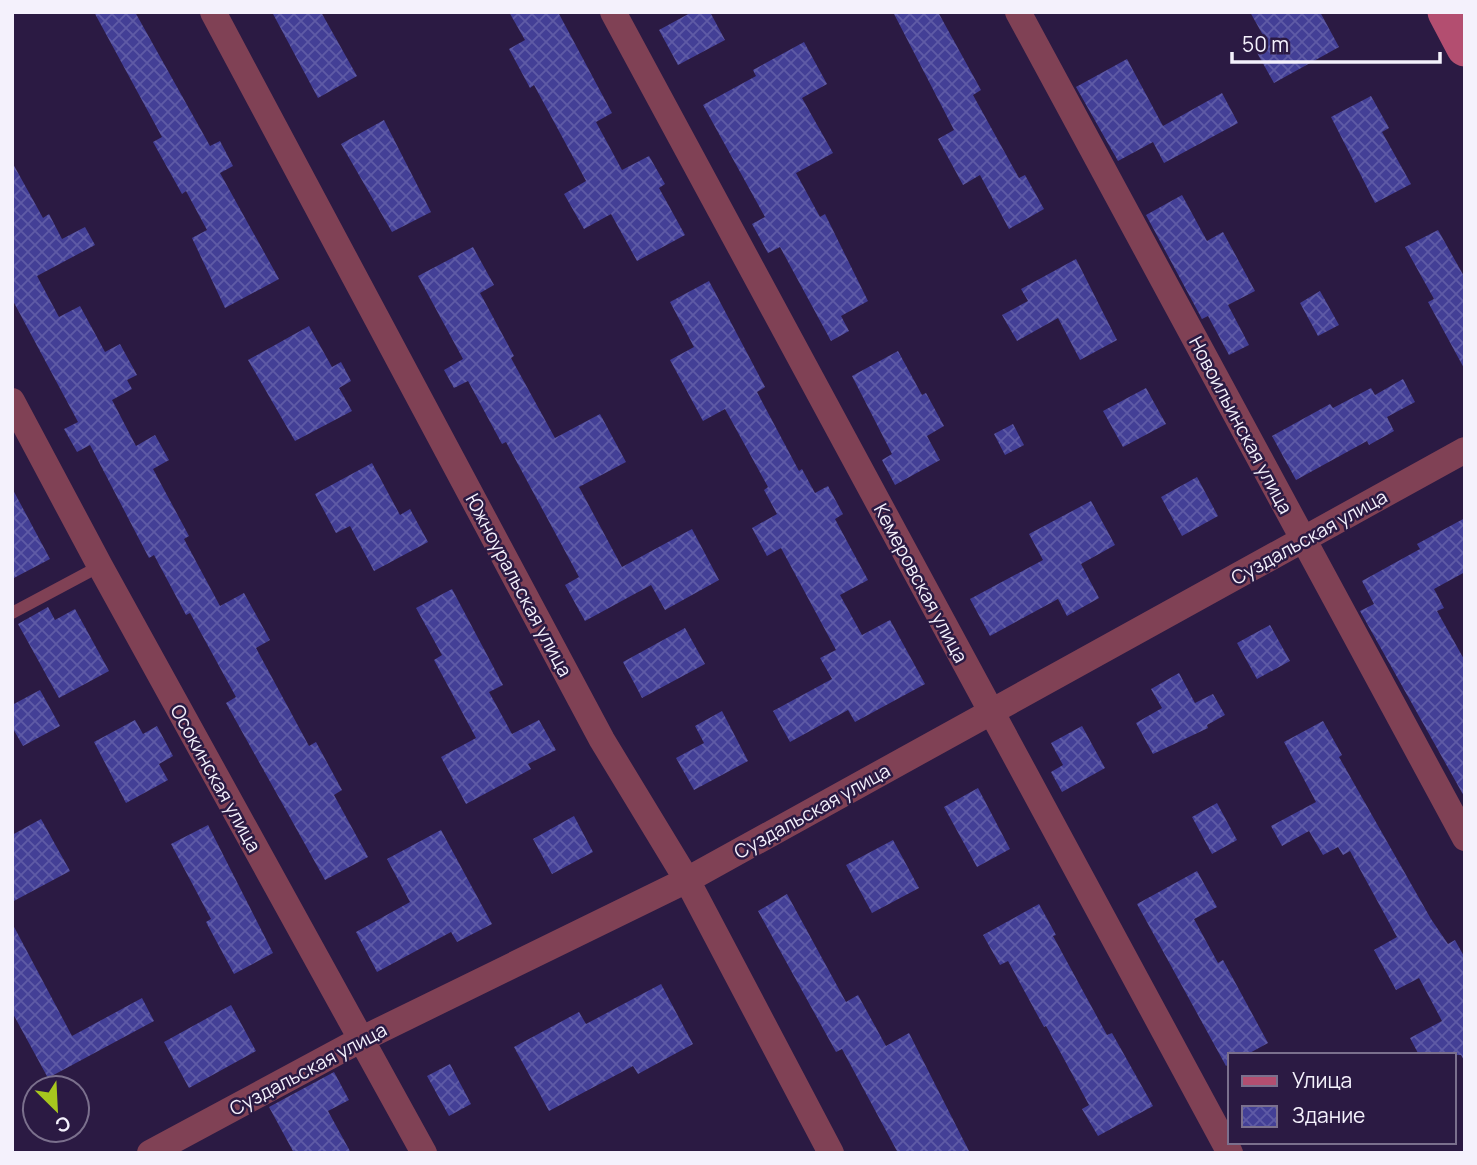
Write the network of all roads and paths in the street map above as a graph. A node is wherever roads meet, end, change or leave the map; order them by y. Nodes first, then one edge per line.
1 (213, 12) edge
2 (612, 12) edge
3 (1018, 12) edge
4 (1446, 12) edge
5 (1465, 48) edge
6 (12, 401) edge
7 (1465, 450) edge
8 (1304, 541) junction
9 (100, 566) junction
10 (12, 613) edge
11 (992, 711) junction
12 (1465, 838) edge
13 (687, 880) junction
14 (360, 1040) junction
15 (150, 1153) edge
16 (424, 1153) edge
17 (831, 1153) edge
18 (1230, 1153) edge

1 - 13 street, Южноуральская улица
2 - 11 street, Кемеровская улица
3 - 8 street, Новоильинская улица
4 - 5 main road
6 - 9 street, Осокинская улица
7 - 8 street, Суздальская улица
8 - 11 street, Суздальская улица
8 - 12 street, Новоильинская улица
9 - 10 lane
9 - 14 street, Осокинская улица
11 - 13 street, Суздальская улица
11 - 18 street, Кемеровская улица
13 - 14 street, Суздальская улица
13 - 17 street, Южноуральская улица
14 - 15 street, Суздальская улица
14 - 16 street, Осокинская улица

